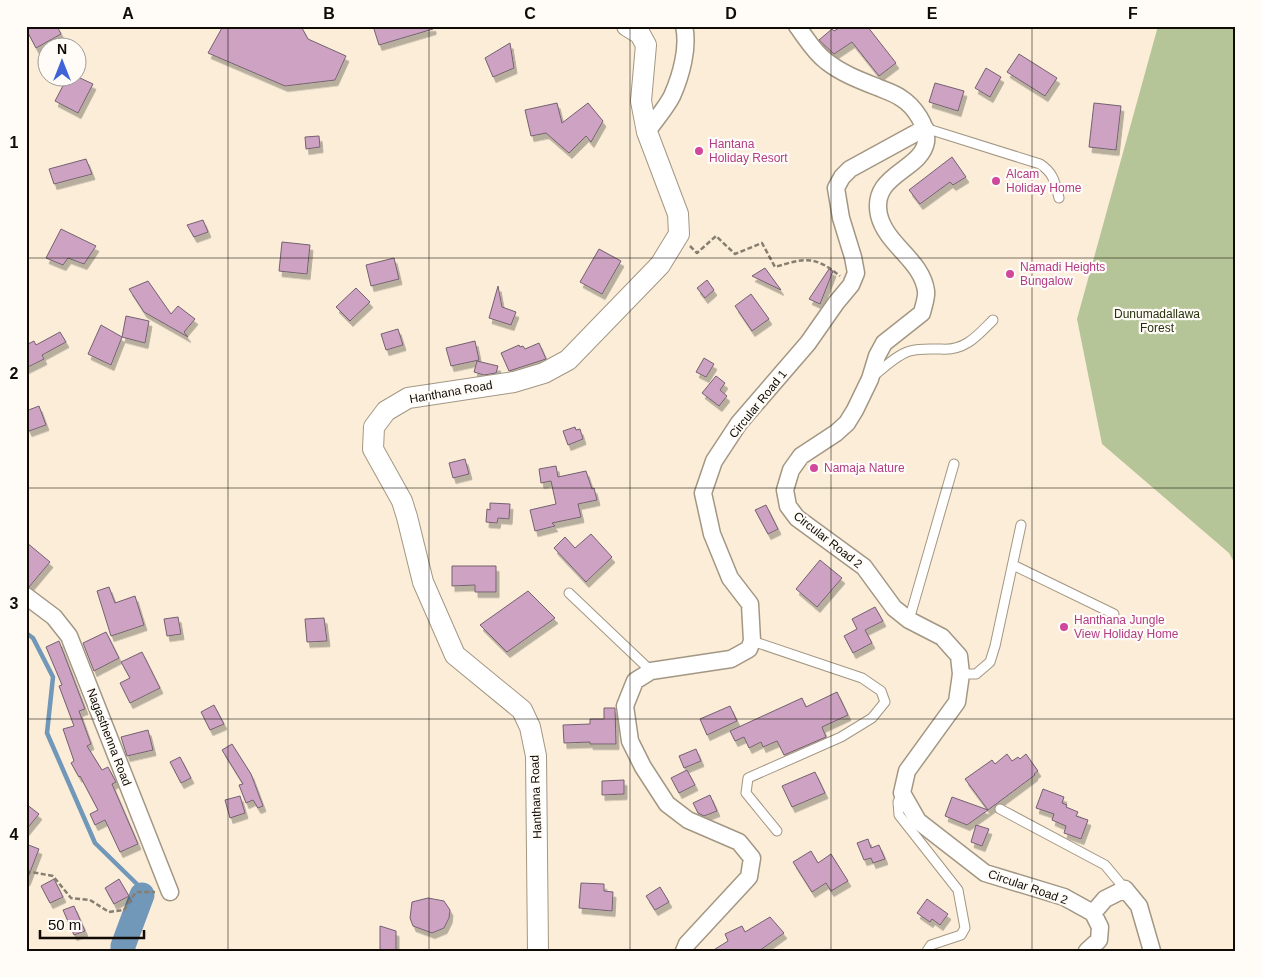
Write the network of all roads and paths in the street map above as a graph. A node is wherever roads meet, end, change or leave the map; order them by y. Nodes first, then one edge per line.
1 (627, 26) edge
2 (684, 26) edge
3 (797, 26) edge
4 (925, 128) junction
5 (647, 132) junction
6 (1060, 198) dead end
7 (679, 234) junction
8 (851, 285) junction
9 (993, 320) dead end
10 (870, 379) junction
11 (954, 464) dead end
12 (1021, 525) dead end
13 (1013, 566) junction
14 (568, 593) dead end
15 (26, 596) edge
16 (1114, 614) dead end
17 (909, 620) junction
18 (752, 640) junction
19 (651, 671) junction
20 (961, 674) junction
21 (902, 793) junction
22 (1000, 809) dead end
23 (777, 831) dead end
24 (26, 872) edge
25 (1126, 889) junction
26 (170, 892) joint
27 (1093, 913) junction
28 (538, 951) edge
29 (684, 951) edge
30 (927, 951) edge
31 (1087, 951) edge
32 (1152, 951) edge

1 - 5 street
2 - 5 street
3 - 4 street
4 - 6 lane
4 - 8 street
4 - 10 street, Circular Road 2
5 - 7 street
7 - 8 path
7 - 28 street, Hanthana Road
8 - 18 street, Circular Road 1
9 - 10 lane
10 - 17 street, Circular Road 2
11 - 17 lane
12 - 13 lane
13 - 16 lane
13 - 20 lane
14 - 19 lane
15 - 26 street, Nagasthenna Road
17 - 20 street, Circular Road 2
18 - 19 street
18 - 23 lane
19 - 29 street
20 - 21 street, Circular Road 2
21 - 27 street, Circular Road 2
21 - 30 lane
22 - 25 lane
24 - 26 path
25 - 27 street
25 - 32 street
27 - 31 street

